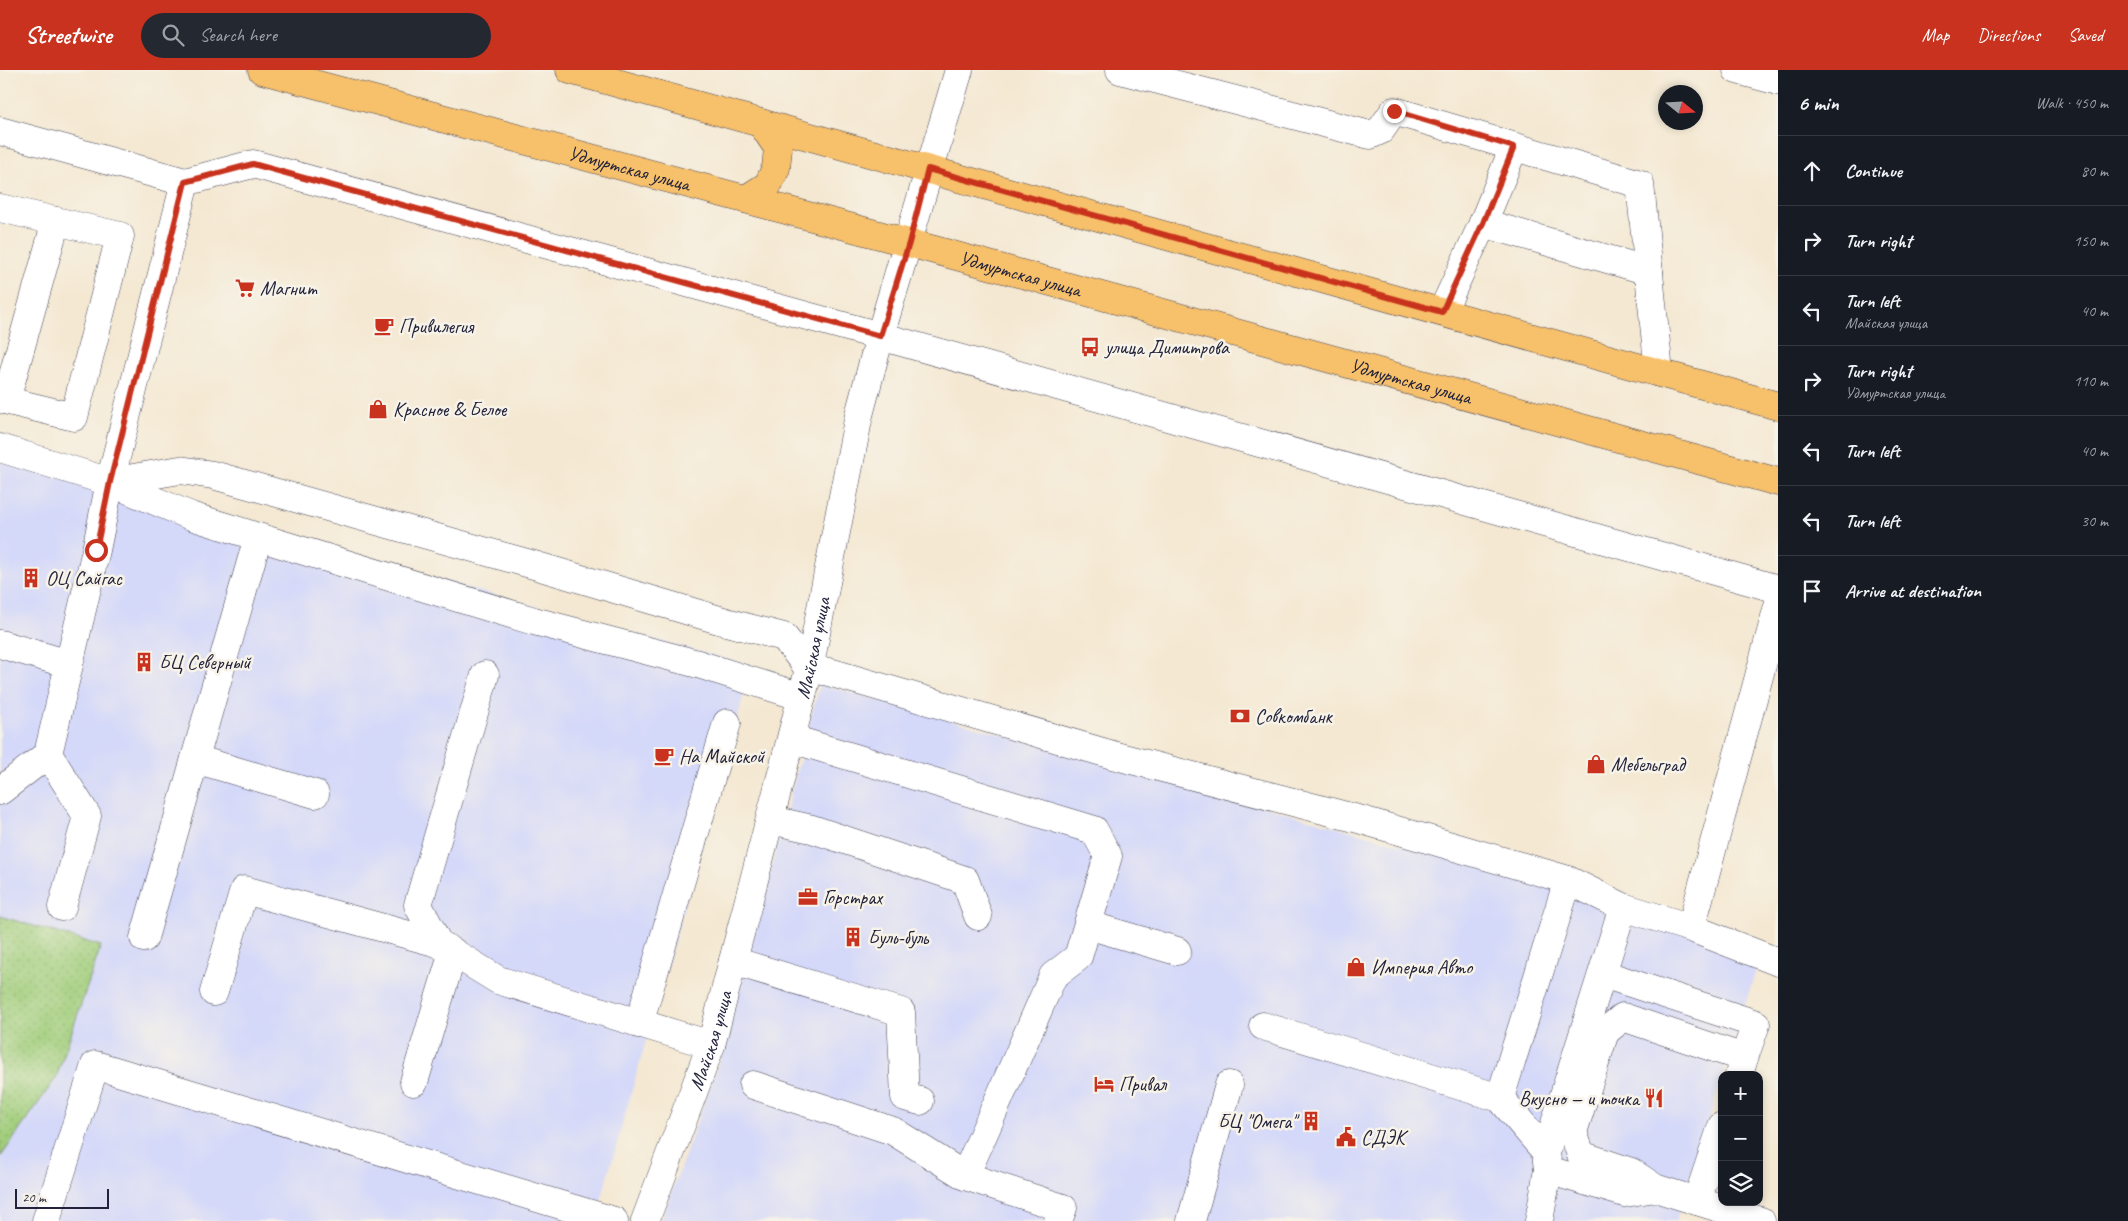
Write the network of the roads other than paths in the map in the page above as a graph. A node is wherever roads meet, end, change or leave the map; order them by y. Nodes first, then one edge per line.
1 (262, 70) edge
2 (570, 70) edge
3 (959, 70) edge
4 (1120, 70) edge
5 (1738, 70) edge
6 (1777, 77) edge
7 (762, 123) junction
8 (0, 130) edge
9 (1514, 147) junction
10 (928, 169) junction
11 (185, 182) junction
12 (746, 199) junction
13 (0, 208) edge
14 (56, 221) junction
15 (1483, 223) junction
16 (909, 243) junction
17 (1649, 271) junction
18 (1442, 312) junction
19 (880, 336) junction
20 (1659, 372) junction
21 (3, 400) edge
22 (1778, 406) edge
23 (0, 448) edge
24 (110, 482) junction
25 (1778, 482) edge
26 (258, 537) junction
27 (1778, 589) edge
28 (1778, 606) edge
29 (0, 644) edge
30 (69, 664) junction
31 (809, 669) junction
32 (485, 675) dead end
33 (802, 697) junction
34 (728, 723) dead end
35 (792, 739) junction
36 (48, 754) junction
37 (195, 759) junction
38 (0, 791) edge
39 (315, 794) dead end
40 (771, 820) junction
41 (1568, 880) junction
42 (62, 907) dead end
43 (1623, 907) junction
44 (978, 916) dead end
45 (1088, 925) junction
46 (1691, 928) junction
47 (144, 938) dead end
48 (445, 947) junction
49 (1177, 951) dead end
50 (733, 961) junction
51 (1778, 962) edge
52 (1603, 974) junction
53 (214, 992) dead end
54 (639, 1024) junction
55 (1263, 1026) dead end
56 (712, 1045) junction
57 (1742, 1066) edge
58 (414, 1082) dead end
59 (753, 1085) dead end
60 (1228, 1085) dead end
61 (1500, 1098) junction
62 (920, 1101) dead end
63 (1718, 1138) edge
64 (1547, 1161) junction
65 (965, 1176) junction
66 (1655, 1188) junction
67 (1697, 1201) junction
68 (46, 1221) edge
69 (614, 1221) edge
70 (645, 1221) edge
71 (1058, 1221) edge
72 (1191, 1221) edge
73 (1539, 1221) edge
74 (1761, 1221) edge

1 - 12 main road, Удмуртская улица
2 - 7 main road
3 - 10 street, Майская улица
4 - 9 street
5 - 6 street
7 - 10 main road
7 - 12 main road
8 - 11 street
9 - 15 street
9 - 17 street
10 - 16 street, Майская улица
10 - 18 main road
11 - 19 street
11 - 24 street
12 - 16 main road, Удмуртская улица
13 - 14 street
14 - 21 street
14 - 21 street
15 - 17 street
15 - 18 street
16 - 19 street, Майская улица
16 - 25 main road, Удмуртская улица
17 - 20 street
18 - 20 main road
19 - 27 street
19 - 31 street, Майская улица
20 - 22 main road
23 - 24 street
24 - 26 street
24 - 30 street
24 - 31 street
26 - 33 street
26 - 37 street
28 - 46 street
29 - 30 street
30 - 36 street
31 - 33 street, Майская улица
31 - 41 street
32 - 48 street
33 - 35 street, Майская улица
34 - 54 street
35 - 40 street, Майская улица
35 - 45 street
36 - 38 street
36 - 42 street
37 - 39 street
37 - 47 street
40 - 44 street
40 - 50 street, Майская улица
41 - 43 street
41 - 61 street
43 - 46 street
43 - 52 street
45 - 49 street
45 - 65 street
46 - 51 street
48 - 53 street
48 - 54 street
48 - 58 street
50 - 56 street, Майская улица
50 - 62 street
52 - 57 street
52 - 64 street
54 - 56 street
55 - 61 street
56 - 70 street, Майская улица
57 - 66 street
59 - 65 street
60 - 72 street
61 - 64 street
63 - 67 street
64 - 66 street
64 - 73 street
65 - 71 street
66 - 67 street
67 - 74 street
68 - 69 street

